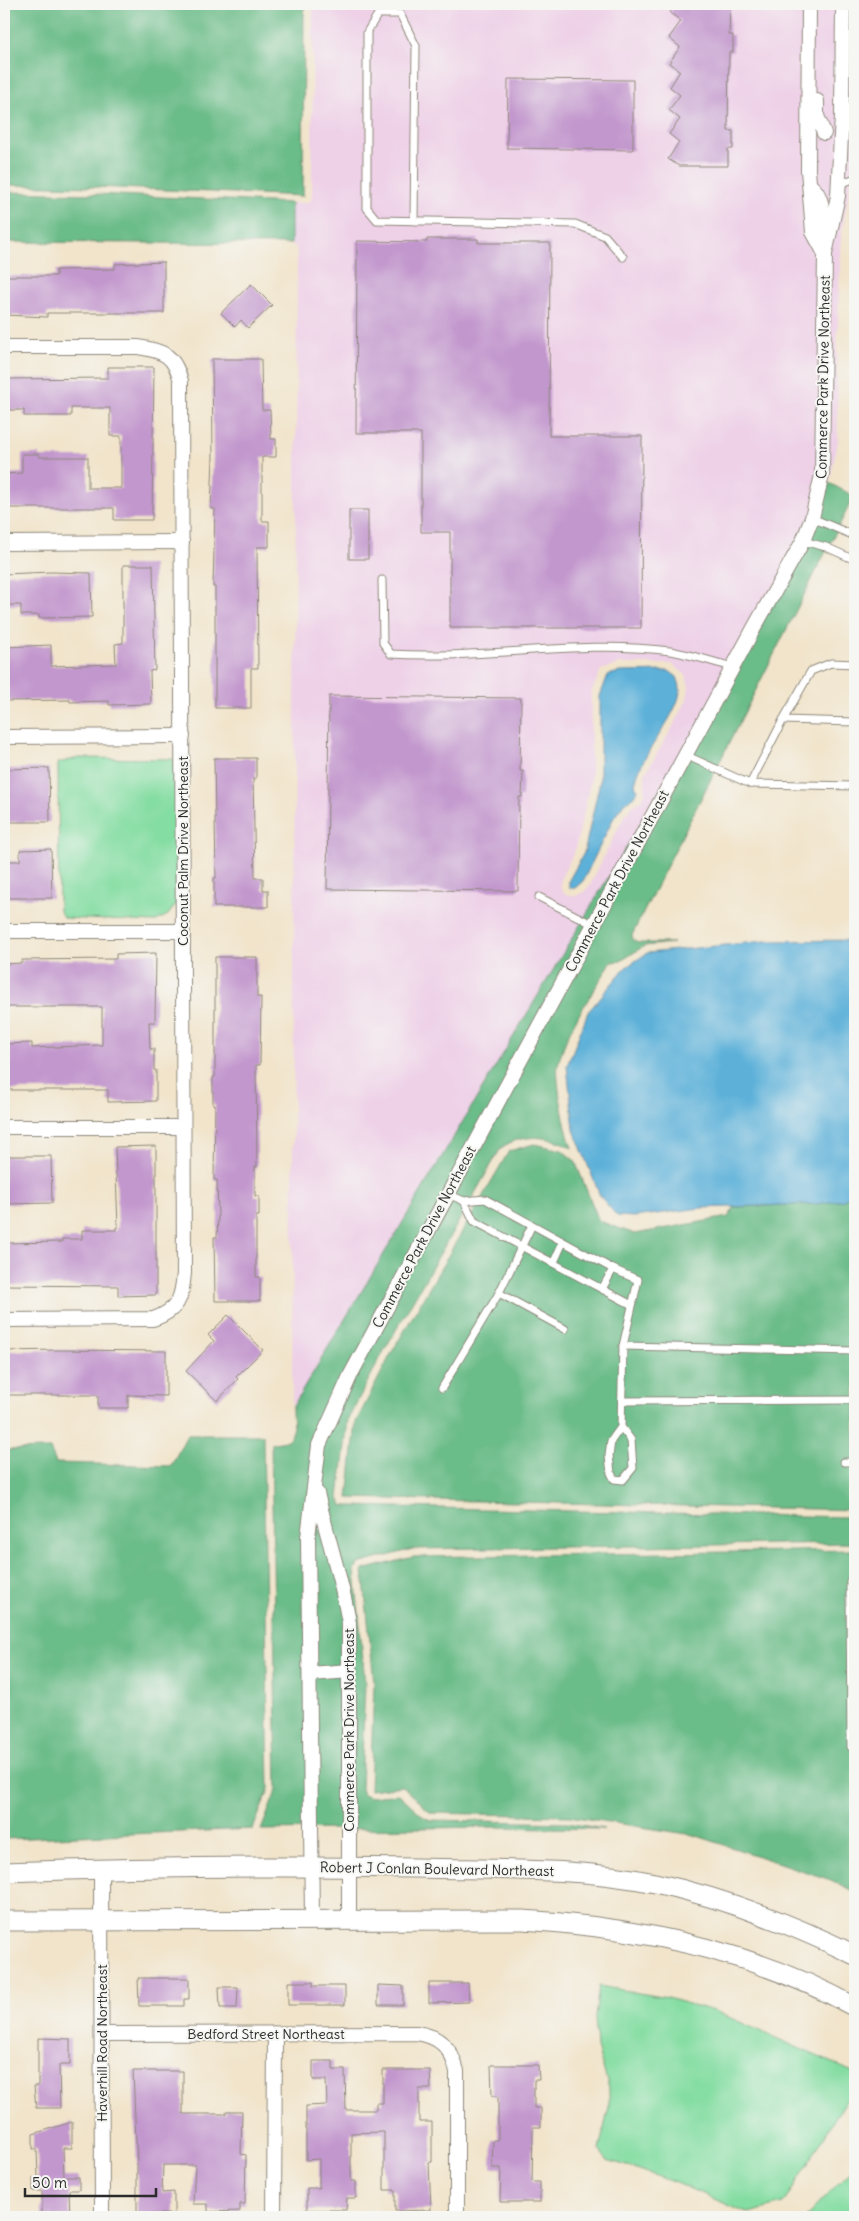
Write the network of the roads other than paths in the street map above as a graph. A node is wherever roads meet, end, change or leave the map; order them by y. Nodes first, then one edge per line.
1 (843, 4) edge
2 (809, 8) edge
3 (824, 133) junction
4 (841, 134) junction
5 (808, 136) junction
6 (855, 178) edge
7 (838, 185) junction
8 (414, 220) junction
9 (825, 254) junction
10 (623, 258) dead end
11 (4, 347) edge
12 (812, 518) junction
13 (855, 536) edge
14 (804, 541) junction
15 (182, 542) junction
16 (4, 543) edge
17 (855, 560) edge
18 (382, 580) dead end
19 (855, 664) edge
20 (733, 666) junction
21 (783, 720) junction
22 (855, 722) edge
23 (183, 736) junction
24 (4, 737) edge
25 (685, 755) junction
26 (750, 784) junction
27 (855, 786) edge
28 (538, 897) dead end
29 (594, 925) junction
30 (4, 931) edge
31 (182, 931) junction
32 (4, 1127) edge
33 (183, 1127) junction
34 (448, 1194) junction
35 (464, 1201) junction
36 (532, 1225) junction
37 (563, 1242) junction
38 (521, 1246) junction
39 (554, 1262) junction
40 (613, 1270) junction
41 (602, 1290) junction
42 (499, 1293) junction
43 (632, 1305) junction
44 (4, 1320) edge
45 (566, 1329) dead end
46 (623, 1346) junction
47 (855, 1350) edge
48 (442, 1388) dead end
49 (855, 1400) edge
50 (623, 1401) junction
51 (621, 1427) junction
52 (844, 1462) dead end
53 (855, 1462) edge
54 (315, 1485) junction
55 (855, 1581) edge
56 (350, 1671) junction
57 (310, 1674) junction
58 (855, 1750) edge
59 (311, 1867) junction
60 (349, 1867) junction
61 (101, 1868) junction
62 (4, 1872) edge
63 (101, 1920) junction
64 (312, 1920) junction
65 (349, 1920) junction
66 (4, 1921) edge
67 (855, 1955) edge
68 (855, 2007) edge
69 (102, 2034) junction
70 (275, 2034) junction
71 (102, 2217) edge
72 (274, 2217) edge
73 (456, 2217) edge

1 - 4 street, Commerce Park Drive Northeast
2 - 3 street
2 - 5 street, Commerce Park Drive Northeast
3 - 4 street
3 - 5 street
4 - 7 street, Commerce Park Drive Northeast
5 - 9 street, Commerce Park Drive Northeast
6 - 7 lane
7 - 9 street, Commerce Park Drive Northeast
8 - 8 lane
8 - 10 lane
9 - 12 street, Commerce Park Drive Northeast
11 - 15 street, Coconut Palm Drive Northeast
12 - 13 lane
12 - 14 street, Commerce Park Drive Northeast
14 - 17 lane
14 - 20 street, Commerce Park Drive Northeast
15 - 16 street
15 - 23 street, Coconut Palm Drive Northeast
18 - 20 lane
19 - 21 lane
20 - 25 street, Commerce Park Drive Northeast
21 - 22 lane
21 - 26 lane
23 - 24 street
23 - 31 street, Coconut Palm Drive Northeast
25 - 26 lane
25 - 29 street, Commerce Park Drive Northeast
26 - 27 lane
28 - 29 lane
29 - 34 street, Commerce Park Drive Northeast
30 - 31 street
31 - 33 street, Coconut Palm Drive Northeast
32 - 33 street
33 - 44 street, Coconut Palm Drive Northeast
34 - 35 lane
34 - 54 street, Commerce Park Drive Northeast
35 - 36 lane
35 - 38 lane
36 - 37 lane
36 - 38 lane
37 - 39 lane
37 - 40 lane
38 - 39 lane
38 - 42 lane
39 - 41 lane
40 - 41 lane
40 - 43 lane
41 - 43 lane
42 - 45 lane
42 - 48 lane
43 - 46 lane
46 - 47 lane
46 - 50 lane
49 - 50 lane
50 - 51 lane
51 - 51 lane
52 - 53 lane
54 - 56 street, Commerce Park Drive Northeast
54 - 57 street, Commerce Park Drive Northeast
55 - 58 lane
56 - 57 street
56 - 60 street, Commerce Park Drive Northeast
57 - 59 street, Commerce Park Drive Northeast
59 - 60 main road, Robert J Conlan Boulevard Northeast
59 - 61 main road, Robert J Conlan Boulevard Northeast
59 - 64 street, Commerce Park Drive Northeast
60 - 65 street, Commerce Park Drive Northeast
60 - 67 main road, Robert J Conlan Boulevard Northeast
61 - 62 main road, Robert J Conlan Boulevard Northeast
61 - 63 street, Haverhill Road Northeast
63 - 64 main road
63 - 66 main road
63 - 69 street, Haverhill Road Northeast
64 - 65 main road
65 - 68 main road
69 - 70 street, Bedford Street Northeast
69 - 71 street, Haverhill Road Northeast
70 - 72 street
70 - 73 street, Bedford Street Northeast

